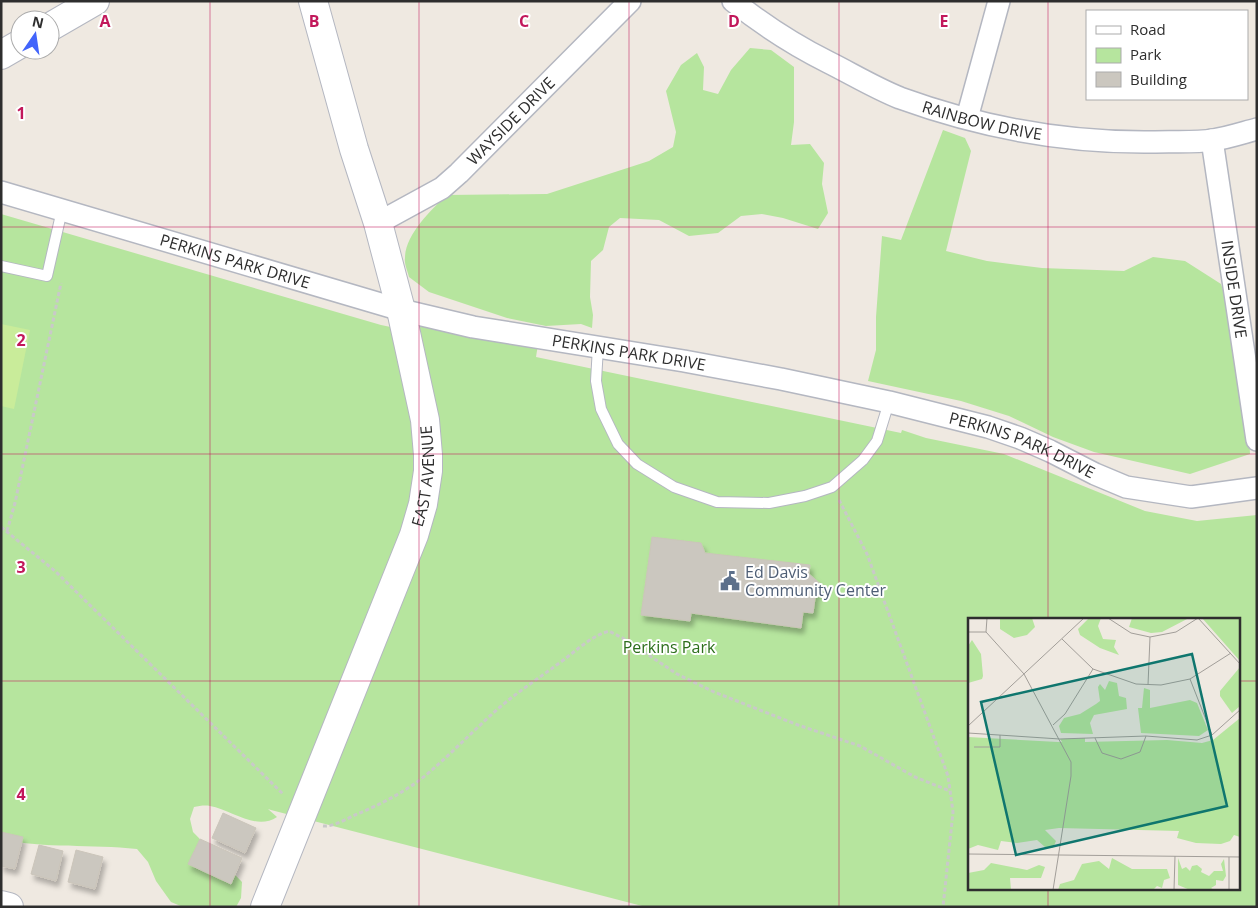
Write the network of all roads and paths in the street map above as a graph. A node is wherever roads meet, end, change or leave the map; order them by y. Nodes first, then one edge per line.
1 (95, 1) edge
2 (313, 1) edge
3 (630, 1) edge
4 (733, 1) edge
5 (999, 1) edge
6 (60, 21) edge
7 (967, 118) junction
8 (1257, 129) edge
9 (1212, 140) junction
10 (1, 192) edge
11 (62, 210) junction
12 (378, 223) junction
13 (1, 266) edge
14 (62, 282) dead end
15 (401, 310) junction
16 (598, 347) junction
17 (889, 402) junction
18 (1257, 440) edge
19 (832, 486) junction
20 (1257, 488) edge
21 (1, 527) edge
22 (7, 530) junction
23 (950, 791) junction
24 (302, 811) junction
25 (1, 905) edge
26 (9, 907) edge
27 (265, 907) edge
28 (942, 907) edge

1 - 6 street
2 - 12 street, EAST AVENUE
3 - 12 street, WAYSIDE DRIVE
4 - 7 street, RAINBOW DRIVE
5 - 7 street
7 - 9 street, RAINBOW DRIVE
8 - 9 street, RAINBOW DRIVE
9 - 18 street, INSIDE DRIVE
10 - 11 street, PERKINS PARK DRIVE
11 - 13 lane
11 - 15 street, PERKINS PARK DRIVE
12 - 15 street, EAST AVENUE
14 - 22 path
15 - 16 street, PERKINS PARK DRIVE
15 - 24 street, EAST AVENUE
16 - 17 street, PERKINS PARK DRIVE
16 - 19 lane
17 - 19 lane
17 - 20 street, PERKINS PARK DRIVE
19 - 23 path
21 - 22 path
22 - 24 path
23 - 24 path
23 - 28 path
24 - 27 street, EAST AVENUE
25 - 26 street

